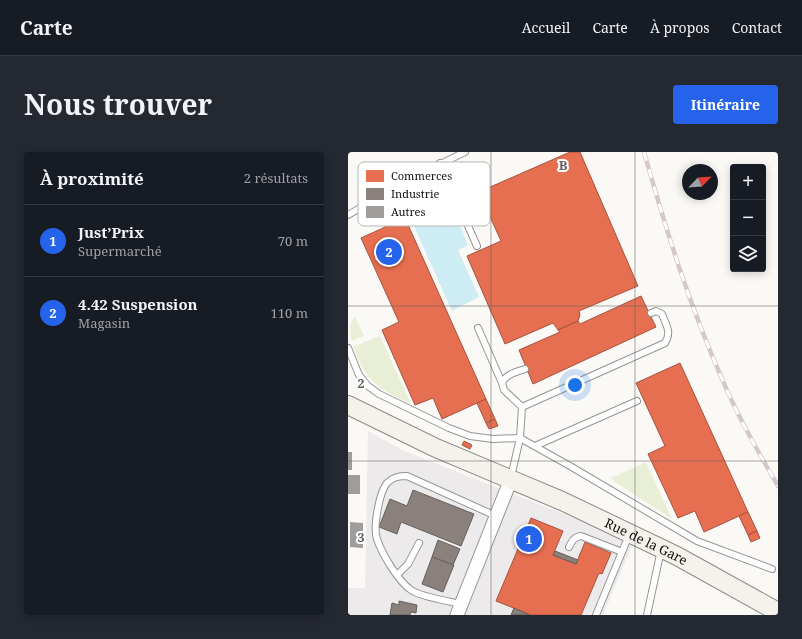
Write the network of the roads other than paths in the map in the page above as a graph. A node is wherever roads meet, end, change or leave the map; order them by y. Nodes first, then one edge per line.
1 (465, 152) edge
2 (442, 162) edge
3 (358, 209) edge
4 (348, 215) edge
5 (467, 226) edge
6 (476, 246) dead end
7 (651, 313) dead end
8 (478, 328) dead end
9 (348, 348) edge
10 (525, 369) dead end
11 (502, 383) junction
12 (637, 401) dead end
13 (348, 405) edge
14 (522, 407) junction
15 (520, 438) junction
16 (535, 446) junction
17 (511, 479) junction
18 (496, 516) junction
19 (630, 533) junction
20 (419, 543) dead end
21 (569, 547) dead end
22 (662, 548) junction
23 (622, 552) junction
24 (772, 569) dead end
25 (397, 575) junction
26 (459, 610) edge
27 (778, 612) edge
28 (596, 615) edge
29 (647, 615) edge

1 - 2 lane
3 - 4 lane
5 - 6 lane
7 - 14 lane
8 - 11 lane
9 - 15 lane
10 - 11 lane
11 - 14 lane
12 - 16 lane
13 - 17 main road, Rue de la Gare
14 - 15 lane
15 - 16 lane
15 - 17 lane
16 - 24 lane
17 - 18 street
17 - 19 main road, Rue de la Gare
18 - 25 lane
18 - 26 street
19 - 22 main road, Rue de la Gare
19 - 23 lane
20 - 25 lane
21 - 23 lane
22 - 27 main road, Rue de la Gare
22 - 29 lane
23 - 28 lane
25 - 26 lane

